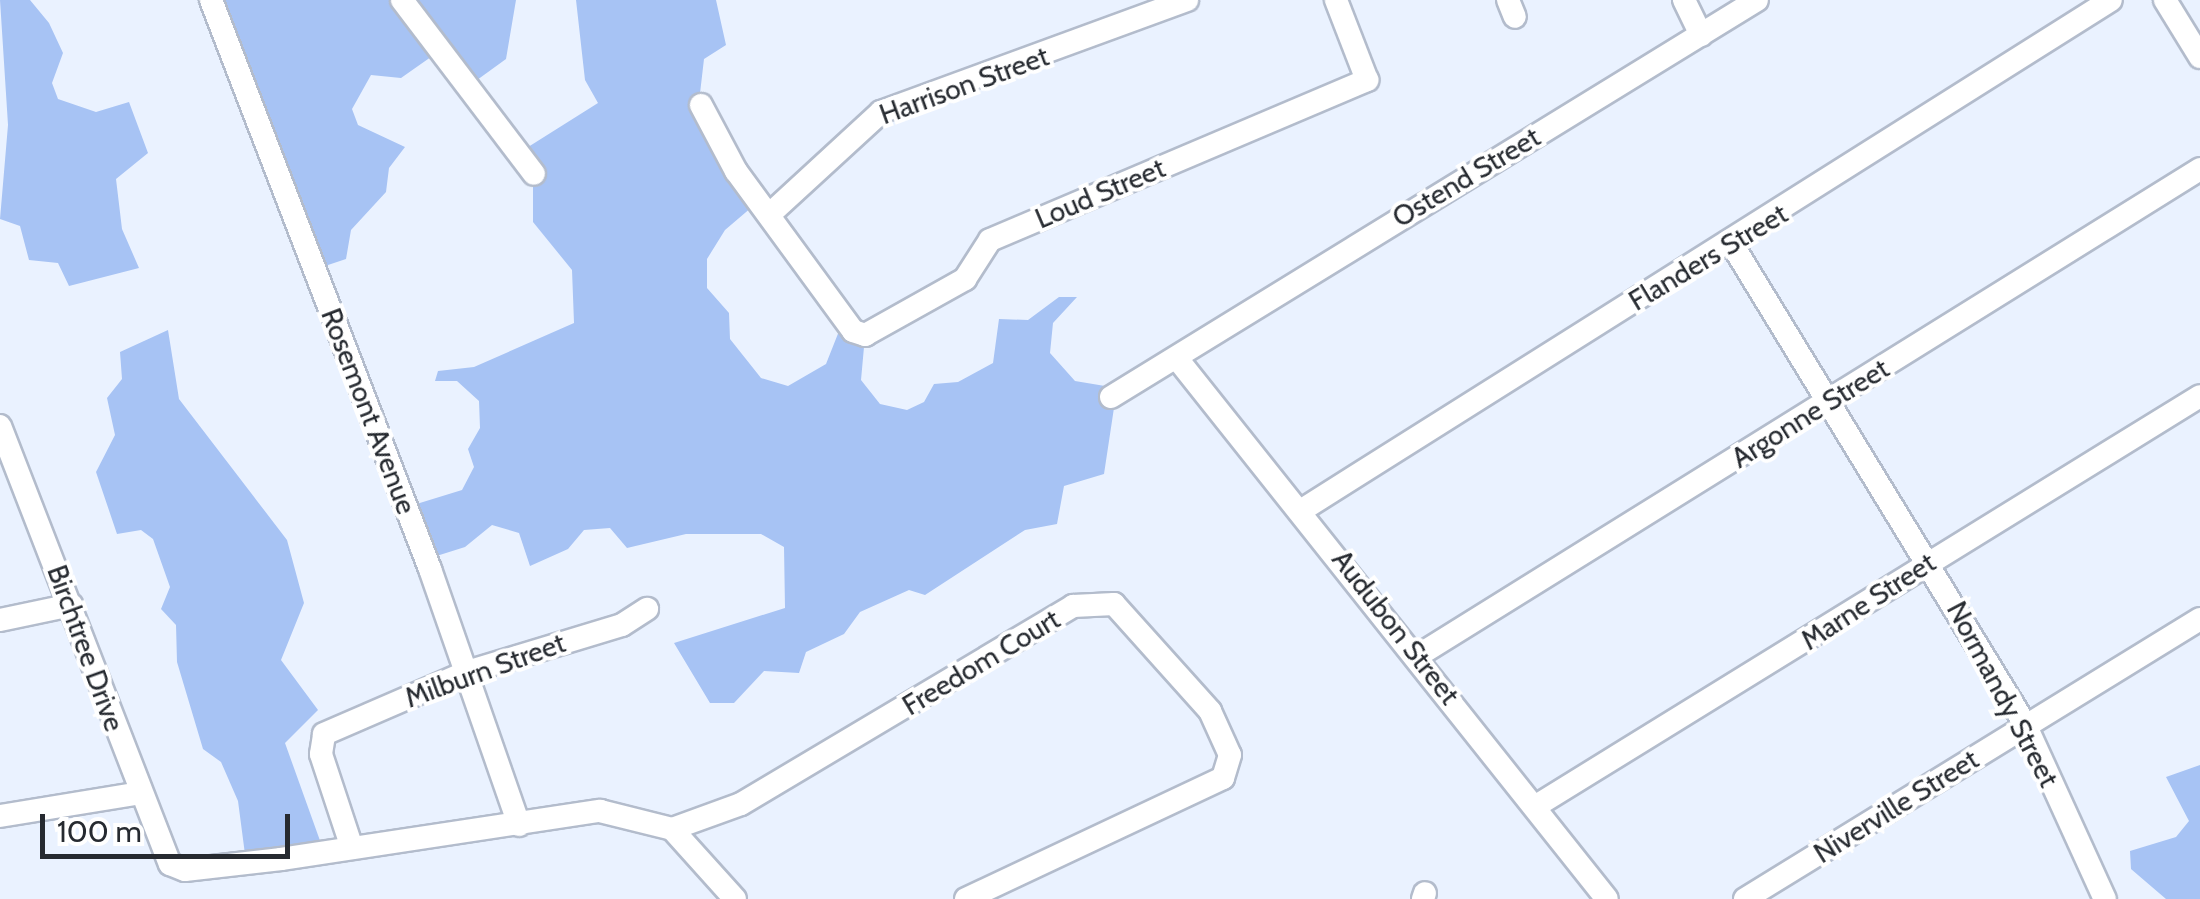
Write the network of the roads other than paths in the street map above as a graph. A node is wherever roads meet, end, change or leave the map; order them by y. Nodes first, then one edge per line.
1 (210, 0) edge
2 (402, 0) edge
3 (1187, 0) edge
4 (1336, 0) edge
5 (1684, 0) edge
6 (1757, 0) edge
7 (2111, 0) edge
8 (2165, 0) edge
9 (1702, 35) junction
10 (2200, 57) edge
11 (701, 105) dead end
12 (2200, 169) edge
13 (534, 174) dead end
14 (770, 214) junction
15 (1730, 241) junction
16 (1179, 361) junction
17 (1111, 396) dead end
18 (2200, 396) edge
19 (1830, 401) junction
20 (0, 426) edge
21 (1302, 510) junction
22 (1930, 561) junction
23 (71, 605) junction
24 (646, 609) dead end
25 (2200, 619) edge
26 (0, 620) edge
27 (1419, 655) junction
28 (467, 672) junction
29 (2026, 726) junction
30 (140, 793) junction
31 (1536, 806) junction
32 (0, 816) edge
33 (518, 825) junction
34 (672, 829) junction
35 (352, 848) junction
36 (735, 899) edge
37 (966, 899) edge
38 (1607, 899) edge
39 (1745, 899) edge
40 (2105, 899) edge

1 - 28 street, Rosemont Avenue
2 - 13 street
3 - 14 street, Harrison Street
4 - 14 street, Loud Street
5 - 9 street
6 - 9 street, Ostend Street
7 - 15 street, Flanders Street
8 - 10 street
9 - 16 street, Ostend Street
11 - 14 street
12 - 19 street, Argonne Street
15 - 19 street, Normandy Street
15 - 21 street, Flanders Street
16 - 17 street, Ostend Street
16 - 21 street, Audubon Street
18 - 22 street, Marne Street
19 - 22 street, Normandy Street
19 - 27 street, Argonne Street
20 - 23 street, Birchtree Drive
21 - 27 street, Audubon Street
22 - 29 street, Normandy Street
22 - 31 street, Marne Street
23 - 26 street
23 - 30 street, Birchtree Drive
24 - 28 street, Milburn Street
25 - 29 street, Niverville Street
27 - 31 street, Audubon Street
28 - 33 street, Rosemont Avenue
28 - 35 street, Milburn Street
29 - 39 street, Niverville Street
29 - 40 street, Normandy Street
30 - 32 street
30 - 35 street, Birchtree Drive
31 - 38 street, Audubon Street
33 - 34 street
33 - 35 street
34 - 36 street
34 - 37 street, Freedom Court

